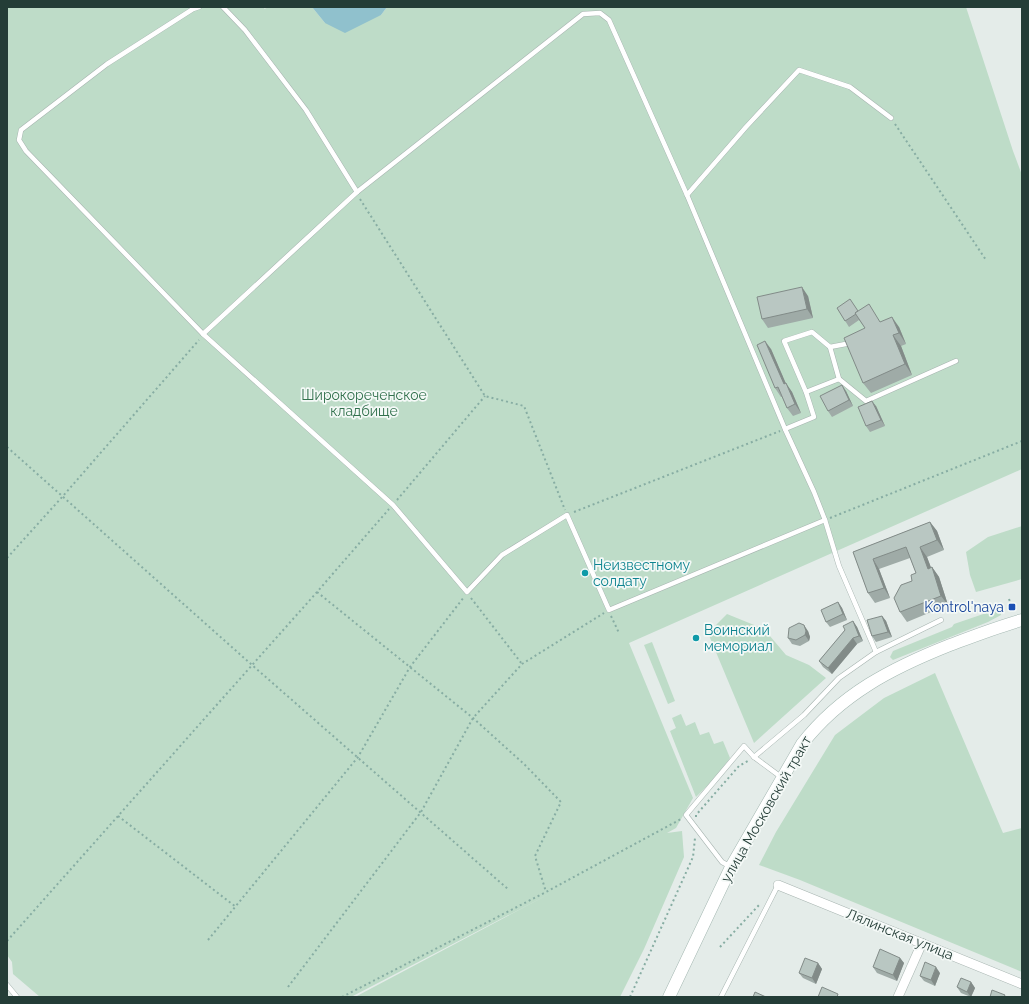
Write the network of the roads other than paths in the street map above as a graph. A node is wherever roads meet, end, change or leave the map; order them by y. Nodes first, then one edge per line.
1 (199, 7) edge
2 (223, 7) edge
3 (891, 118) road end
4 (357, 192) junction
5 (686, 195) junction
6 (203, 334) junction
7 (851, 343) edge
8 (830, 347) junction
9 (956, 360) dead end
10 (839, 379) junction
11 (806, 392) junction
12 (785, 429) junction
13 (825, 520) junction
14 (941, 620) dead end
15 (1022, 620) edge
16 (876, 652) junction
17 (754, 757) junction
18 (782, 778) junction
19 (731, 867) junction
20 (778, 885) joint
21 (922, 943) junction
22 (1022, 984) edge
23 (7, 985) edge
24 (17, 997) edge
25 (669, 997) edge
26 (721, 997) edge
27 (898, 997) edge

1 - 6 lane
2 - 4 lane
3 - 5 lane
4 - 5 lane
4 - 6 lane
5 - 12 lane
6 - 13 lane
7 - 8 lane
8 - 10 lane
8 - 11 lane
9 - 10 lane
10 - 11 lane
11 - 12 lane
12 - 13 lane
13 - 16 lane
14 - 16 lane
15 - 18 main road, улица Московский тракт
16 - 17 lane
17 - 18 lane
17 - 19 lane
18 - 19 main road, улица Московский тракт
19 - 25 main road, улица Московский тракт
20 - 21 street, Лялинская улица
20 - 26 lane
21 - 22 street, Лялинская улица
21 - 27 street
23 - 24 lane

